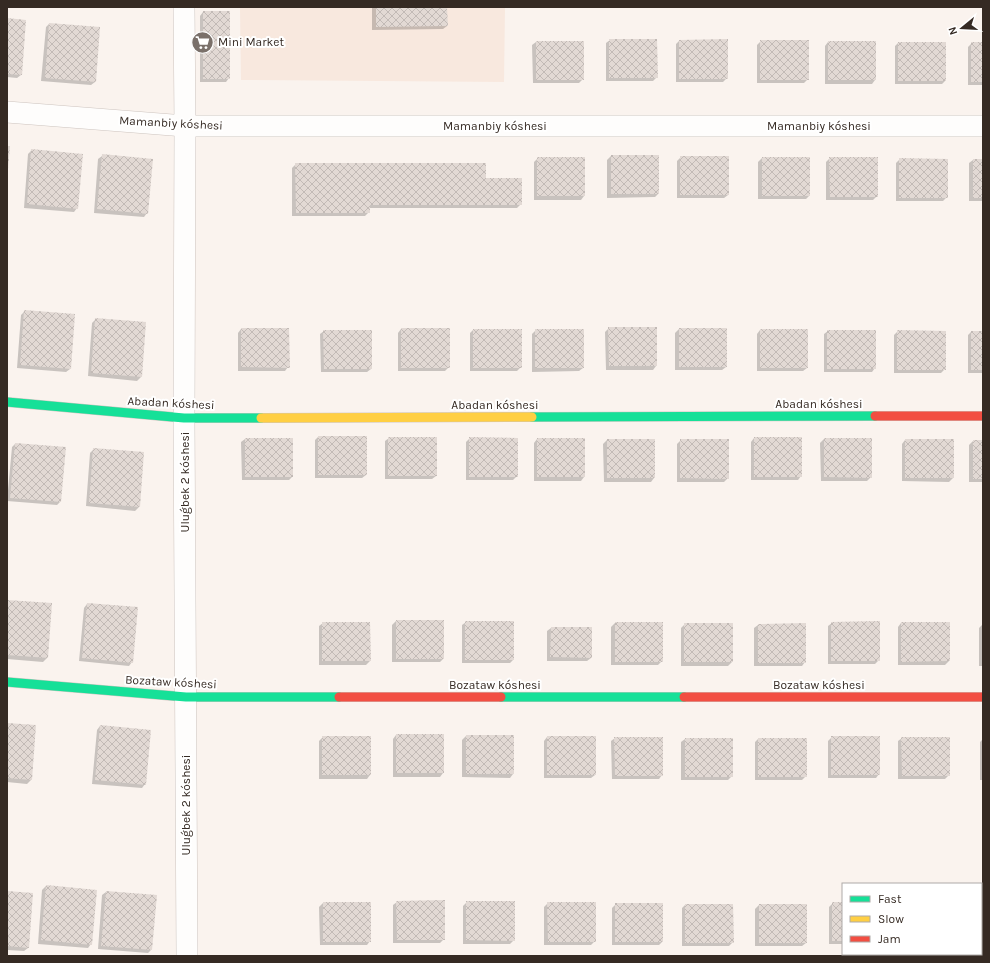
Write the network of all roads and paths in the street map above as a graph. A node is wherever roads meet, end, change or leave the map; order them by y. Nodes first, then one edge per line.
1 (184, 7) edge
2 (7, 112) edge
3 (185, 126) junction
4 (983, 126) edge
5 (7, 402) edge
6 (983, 416) edge
7 (184, 418) junction
8 (7, 682) edge
9 (186, 697) junction
10 (983, 697) edge
11 (187, 956) edge

1 - 3 street, Uluǵbek 2 kóshesi
2 - 3 street, Mamanbiy kóshesi
3 - 4 street, Mamanbiy kóshesi
3 - 7 street, Uluǵbek 2 kóshesi
5 - 7 street, Abadan kóshesi
6 - 7 street, Abadan kóshesi
7 - 9 street, Uluǵbek 2 kóshesi
8 - 9 street, Bozataw kóshesi
9 - 10 street, Bozataw kóshesi
9 - 11 street, Uluǵbek 2 kóshesi

